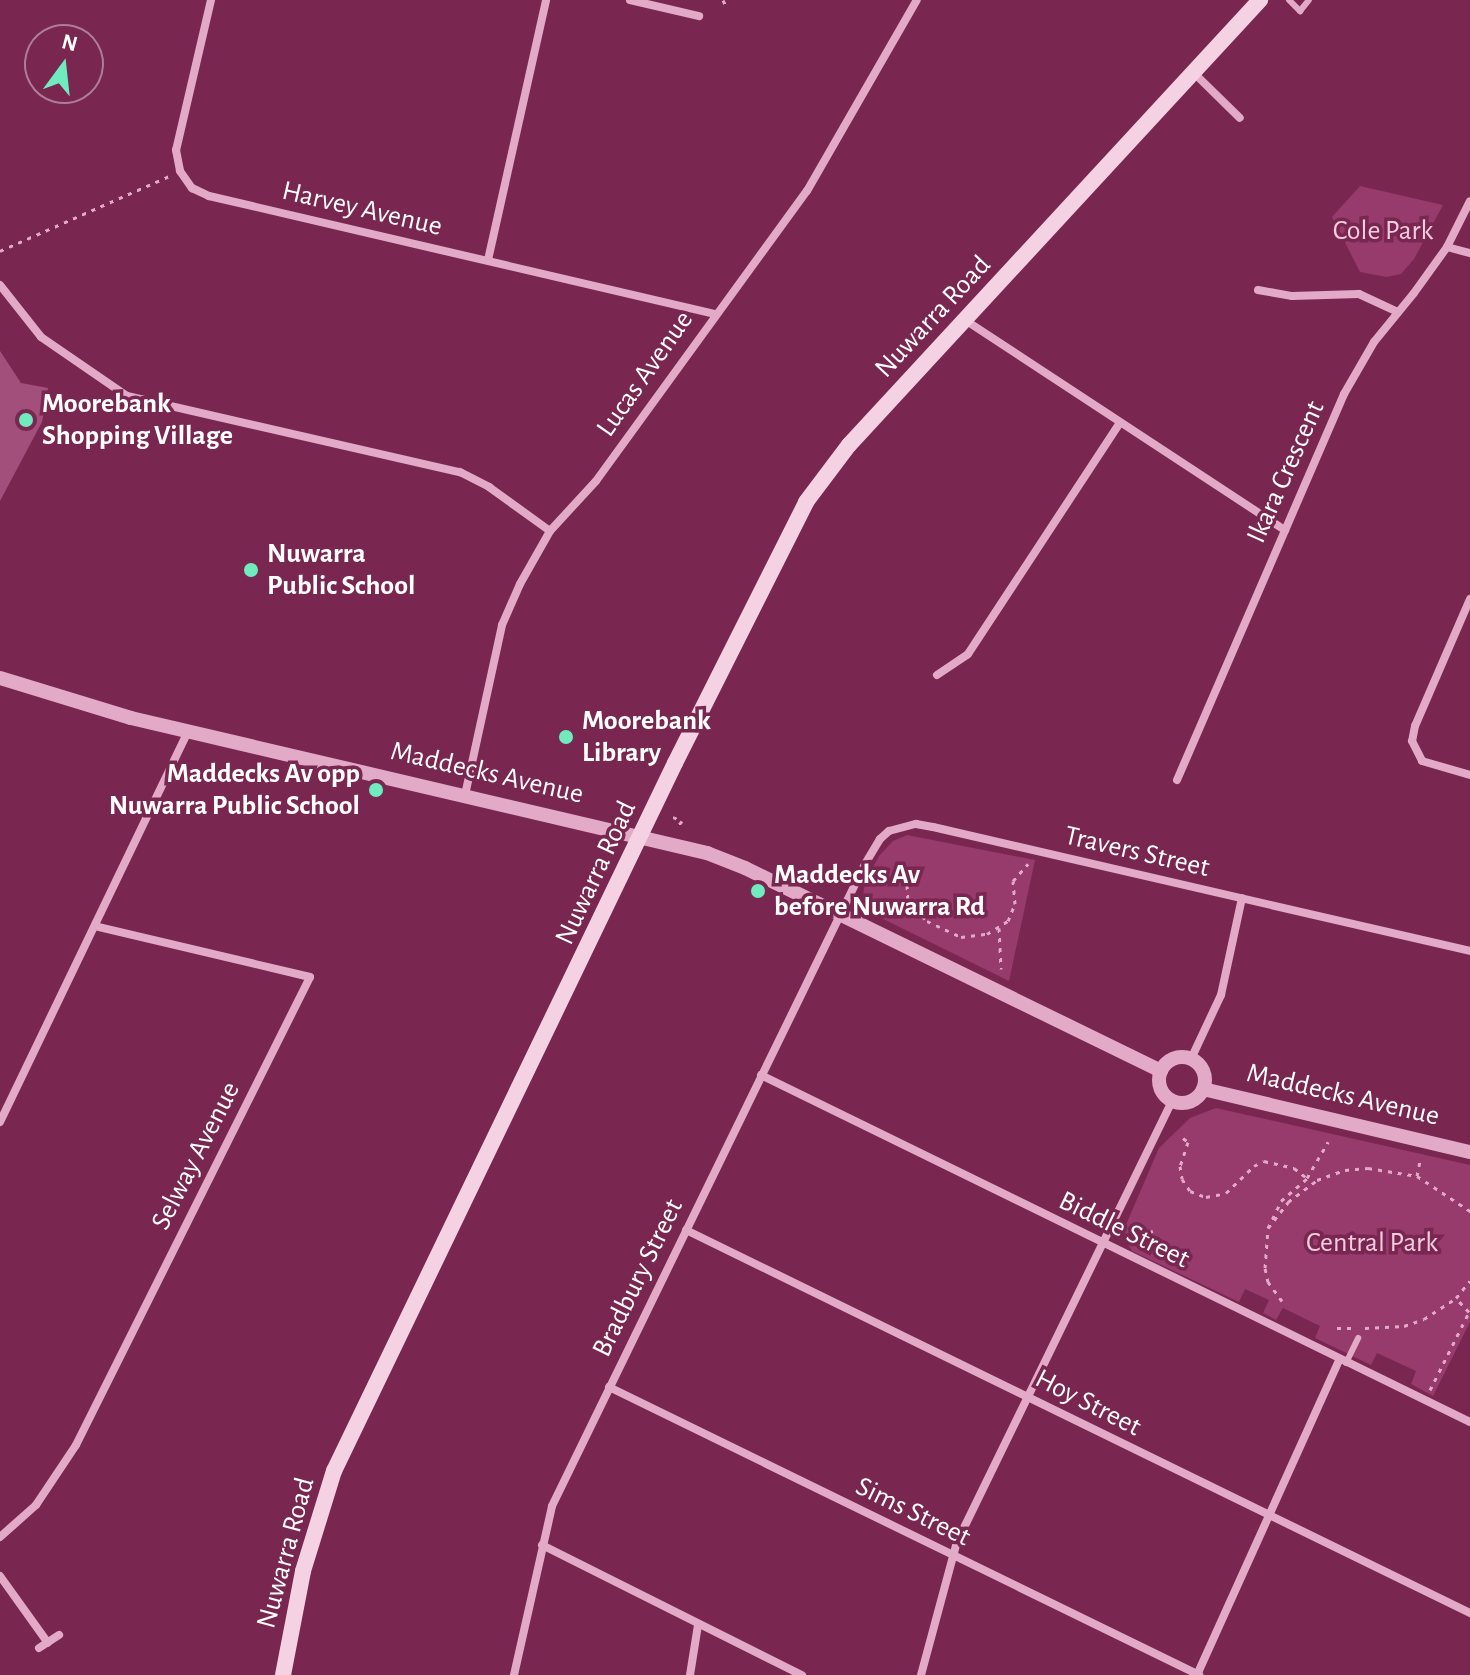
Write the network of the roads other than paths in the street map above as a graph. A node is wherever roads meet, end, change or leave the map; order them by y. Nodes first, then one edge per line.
1 (211, 0) edge
2 (546, 0) edge
3 (630, 0) edge
4 (917, 0) edge
5 (1260, 0) edge
6 (1289, 0) edge
7 (1309, 0) edge
8 (699, 16) dead end
9 (1194, 73) junction
10 (1240, 118) dead end
11 (1470, 201) edge
12 (1447, 247) junction
13 (1470, 253) edge
14 (488, 260) junction
15 (0, 285) edge
16 (1258, 290) dead end
17 (1398, 312) junction
18 (715, 314) junction
19 (965, 320) junction
20 (1120, 423) junction
21 (1285, 530) junction
22 (550, 531) junction
23 (1470, 599) edge
24 (937, 675) dead end
25 (0, 678) edge
26 (188, 731) junction
27 (1470, 775) edge
28 (1177, 780) dead end
29 (465, 795) junction
30 (643, 836) junction
31 (1242, 898) junction
32 (840, 914) junction
33 (95, 926) junction
34 (1470, 951) edge
35 (1191, 1059) junction
36 (1161, 1071) junction
37 (761, 1075) junction
38 (1203, 1089) junction
39 (1173, 1100) junction
40 (0, 1122) edge
41 (1470, 1152) edge
42 (686, 1230) junction
43 (1101, 1243) junction
44 (1358, 1338) dead end
45 (1343, 1362) junction
46 (609, 1387) junction
47 (1026, 1396) junction
48 (1470, 1422) edge
49 (1267, 1516) junction
50 (0, 1537) edge
51 (542, 1545) junction
52 (952, 1555) junction
53 (0, 1576) edge
54 (1470, 1613) edge
55 (698, 1625) junction
56 (59, 1635) dead end
57 (48, 1643) junction
58 (39, 1648) dead end
59 (283, 1675) edge
60 (514, 1675) edge
61 (690, 1675) edge
62 (802, 1675) edge
63 (921, 1675) edge
64 (1198, 1675) edge

1 - 14 street, Harvey Avenue
2 - 14 street
3 - 8 street
4 - 18 street, Lucas Avenue
5 - 9 main road, Nuwarra Road
6 - 7 lane
9 - 10 street
9 - 19 main road, Nuwarra Road
11 - 12 street, Ikara Crescent
12 - 13 street
12 - 17 street, Ikara Crescent
14 - 18 street, Harvey Avenue
15 - 22 street
16 - 17 street
17 - 21 street, Ikara Crescent
18 - 22 street, Lucas Avenue
19 - 20 street
19 - 30 main road, Nuwarra Road
20 - 21 street
20 - 24 street
21 - 28 street, Ikara Crescent
22 - 29 street, Lucas Avenue
23 - 27 street
25 - 26 street, Maddecks Avenue
26 - 29 street, Maddecks Avenue
26 - 33 street
29 - 30 street, Maddecks Avenue
30 - 32 street, Maddecks Avenue
30 - 59 main road, Nuwarra Road
31 - 32 street, Travers Street
31 - 34 street, Travers Street
31 - 35 street
32 - 36 street, Maddecks Avenue
32 - 37 street, Bradbury Street
33 - 40 street
33 - 50 street, Selway Avenue
35 - 36 street
35 - 38 street
36 - 39 street
37 - 42 street, Bradbury Street
37 - 43 street, Biddle Street
38 - 39 street
38 - 41 street, Maddecks Avenue
39 - 43 street
42 - 46 street, Bradbury Street
42 - 47 street, Hoy Street
43 - 45 street, Biddle Street
43 - 47 street
44 - 45 lane
45 - 48 street, Biddle Street
45 - 49 street
46 - 51 street, Bradbury Street
46 - 52 street, Sims Street
47 - 49 street, Hoy Street
47 - 52 street
49 - 54 street, Hoy Street
49 - 64 street
51 - 55 street
51 - 60 street, Bradbury Street
52 - 63 street
52 - 64 street, Sims Street
53 - 57 street
55 - 61 street
55 - 62 street
56 - 57 street
57 - 58 street

